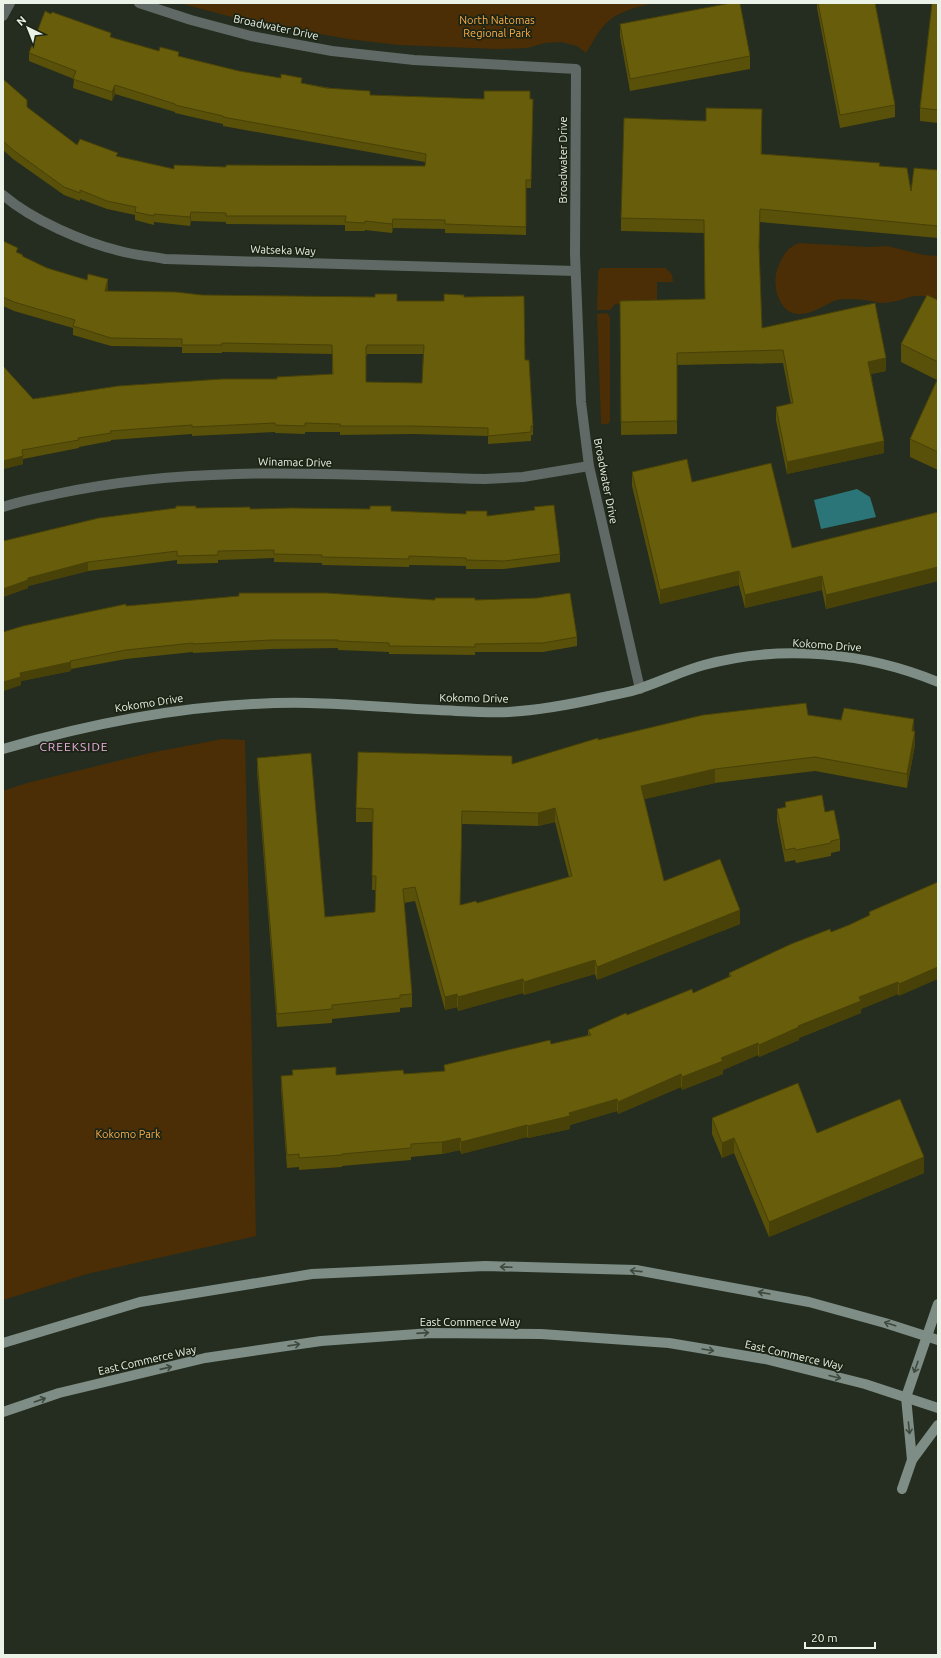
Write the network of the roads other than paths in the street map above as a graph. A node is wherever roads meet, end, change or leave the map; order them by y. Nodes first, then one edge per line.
1 (10, 3) edge
2 (139, 3) edge
3 (3, 16) edge
4 (3, 195) edge
5 (575, 271) junction
6 (589, 466) junction
7 (3, 507) edge
8 (938, 682) edge
9 (640, 689) junction
10 (3, 749) edge
11 (938, 1304) edge
12 (927, 1336) junction
13 (938, 1340) edge
14 (3, 1343) edge
15 (906, 1397) junction
16 (938, 1408) edge
17 (3, 1412) edge
18 (938, 1425) edge
19 (912, 1460) junction
20 (902, 1489) dead end

1 - 3 street
2 - 5 street, Broadwater Drive
4 - 5 street, Watseka Way
5 - 6 street, Broadwater Drive
6 - 7 street, Winamac Drive
6 - 9 street, Broadwater Drive
8 - 9 main road, Kokomo Drive
9 - 10 main road, Kokomo Drive
11 - 12 main road
12 - 13 main road
12 -> 14 main road
12 -> 15 main road
15 - 16 main road, East Commerce Way
17 -> 15 main road, East Commerce Way
15 -> 19 main road
18 - 19 main road
19 - 20 main road

